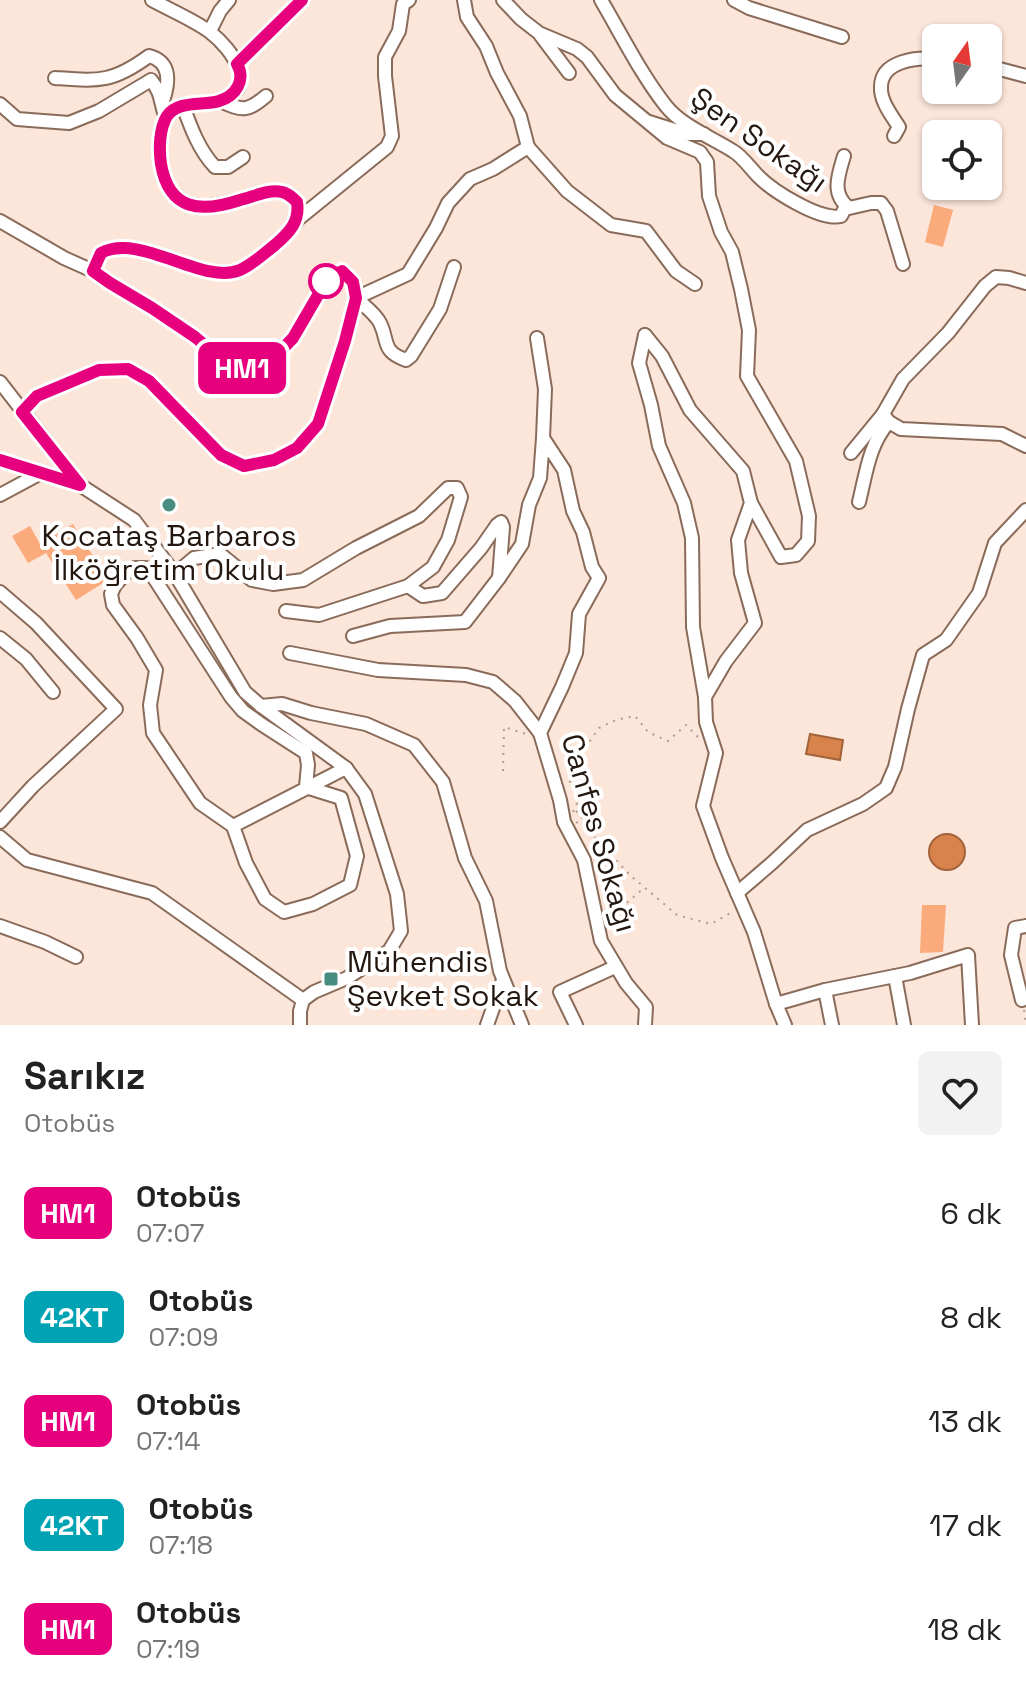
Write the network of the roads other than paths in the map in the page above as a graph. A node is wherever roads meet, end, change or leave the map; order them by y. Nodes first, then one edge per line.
1 (152, 0) edge
2 (229, 0) edge
3 (302, 0) edge
4 (409, 0) edge
5 (464, 0) edge
6 (503, 0) edge
7 (601, 0) edge
8 (734, 0) edge
9 (218, 6) edge
10 (210, 31) junction
11 (539, 33) junction
12 (842, 37) dead end
13 (922, 57) edge
14 (237, 64) junction
15 (1002, 70) edge
16 (569, 73) dead end
17 (1026, 76) edge
18 (55, 78) dead end
19 (266, 96) dead end
20 (220, 101) junction
21 (0, 104) edge
22 (183, 106) junction
23 (164, 113) junction
24 (646, 121) junction
25 (704, 134) junction
26 (894, 136) dead end
27 (528, 147) junction
28 (844, 156) dead end
29 (243, 157) dead end
30 (846, 206) junction
31 (297, 220) junction
32 (0, 221) edge
33 (903, 264) dead end
34 (454, 267) dead end
35 (93, 271) junction
36 (1026, 283) edge
37 (695, 284) dead end
38 (356, 298) junction
39 (537, 338) dead end
40 (0, 382) edge
41 (22, 412) junction
42 (886, 418) junction
43 (543, 438) junction
44 (1026, 446) edge
45 (851, 453) dead end
46 (0, 460) edge
47 (41, 473) junction
48 (80, 485) junction
49 (0, 495) edge
50 (859, 502) dead end
51 (751, 503) junction
52 (1026, 510) edge
53 (175, 574) junction
54 (499, 578) junction
55 (408, 586) junction
56 (0, 592) edge
57 (286, 611) dead end
58 (353, 636) dead end
59 (0, 638) edge
60 (290, 653) dead end
61 (53, 692) dead end
62 (705, 697) junction
63 (261, 706) junction
64 (541, 736) junction
65 (346, 768) junction
66 (306, 787) junction
67 (0, 822) edge
68 (233, 826) junction
69 (0, 837) edge
70 (737, 893) junction
71 (0, 926) edge
72 (1026, 926) edge
73 (76, 957) dead end
74 (615, 967) junction
75 (895, 976) junction
76 (503, 980) junction
77 (825, 990) junction
78 (303, 1000) junction
79 (1022, 1000) dead end
80 (776, 1004) junction
81 (300, 1025) edge
82 (487, 1025) edge
83 (522, 1025) edge
84 (576, 1025) edge
85 (645, 1025) edge
86 (785, 1025) edge
87 (832, 1025) edge
88 (904, 1025) edge
89 (972, 1025) edge

1 - 10 street
2 - 9 street
3 - 14 street
4 - 31 street
5 - 27 street
6 - 11 street
7 - 25 street, Şen Sokağı
8 - 12 street
9 - 10 street
10 - 14 street
11 - 16 street
11 - 24 street
13 - 26 street
14 - 20 street
15 - 17 street
18 - 23 street
19 - 20 street
20 - 22 street
21 - 23 street
22 - 23 street
22 - 29 street
23 - 31 street
24 - 25 street
24 - 51 street
25 - 30 street, Şen Sokağı
27 - 37 street
27 - 38 street
28 - 30 street
30 - 33 street
31 - 35 street
32 - 35 street
34 - 38 street
35 - 38 street
36 - 42 street
38 - 41 street
39 - 43 street
40 - 41 street
41 - 48 street
42 - 44 street
42 - 45 street
42 - 50 street
43 - 54 street
43 - 64 street, Canfes Sokağı
46 - 47 street
47 - 48 street
47 - 49 street
48 - 53 street
51 - 62 street
51 - 62 street
52 - 70 street
53 - 55 street
53 - 63 street
54 - 55 street
54 - 58 street
55 - 57 street
56 - 67 street
59 - 61 street
60 - 64 street
62 - 70 street
63 - 65 street
63 - 76 street
64 - 74 street, Canfes Sokağı
65 - 66 street
65 - 78 street
66 - 68 street
66 - 68 street
66 - 68 street
69 - 78 street
70 - 80 street
71 - 73 street
72 - 79 street
74 - 84 street
74 - 85 street, Canfes Sokağı
75 - 77 street
75 - 88 street
75 - 89 street
76 - 82 street
76 - 83 street
77 - 80 street
77 - 87 street
78 - 81 street
80 - 86 street

